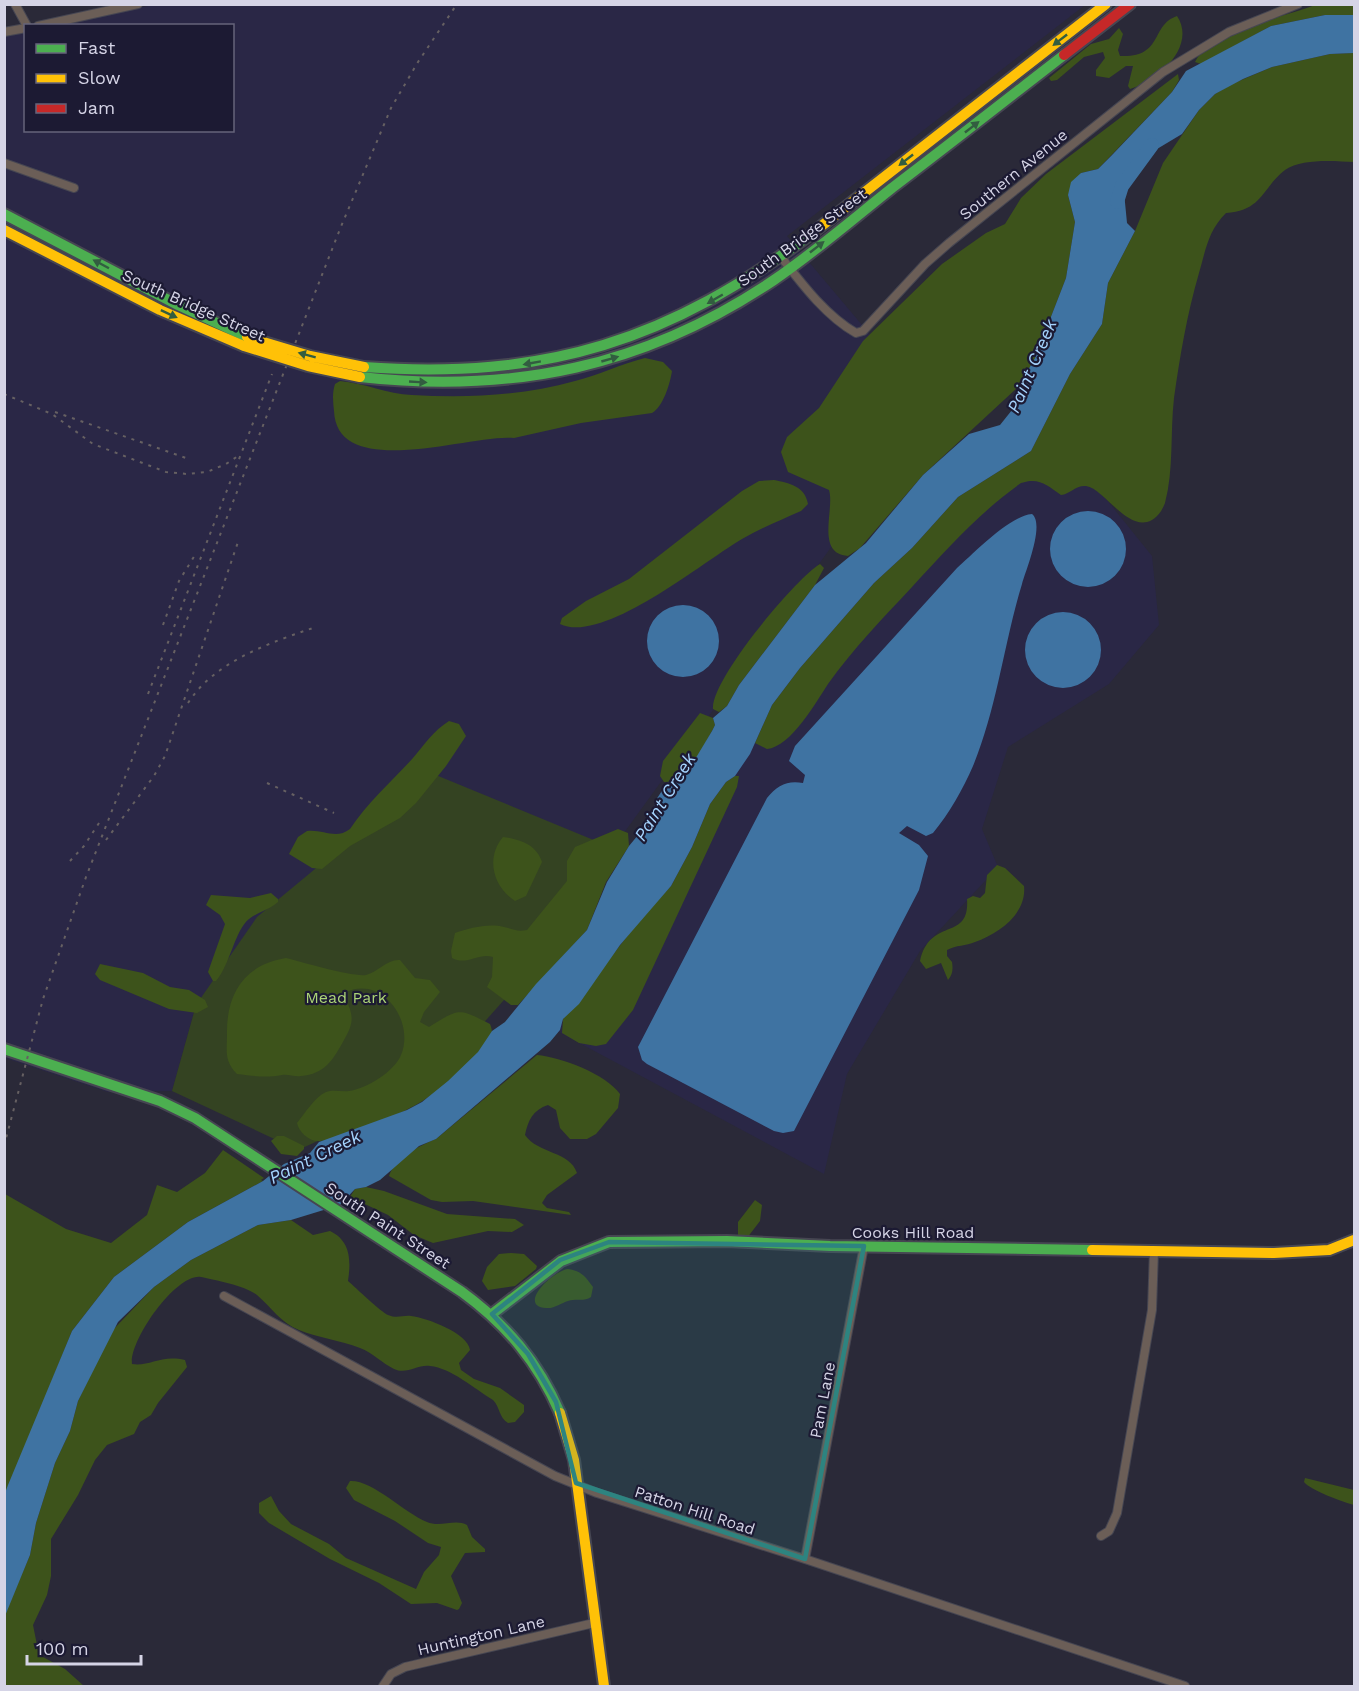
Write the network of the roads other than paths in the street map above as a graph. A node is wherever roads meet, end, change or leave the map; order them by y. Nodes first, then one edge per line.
1 (15, 4) edge
2 (138, 4) edge
3 (1106, 4) edge
4 (1130, 4) edge
5 (1298, 4) edge
6 (24, 24) edge
7 (47, 24) edge
8 (24, 27) edge
9 (4, 32) edge
10 (4, 163) edge
11 (74, 188) dead end
12 (4, 214) edge
13 (4, 230) edge
14 (781, 256) junction
15 (790, 269) junction
16 (246, 342) junction
17 (362, 372) junction
18 (4, 1049) edge
19 (1354, 1240) edge
20 (864, 1246) junction
21 (1154, 1250) junction
22 (224, 1296) dead end
23 (492, 1314) junction
24 (576, 1483) junction
25 (1101, 1536) dead end
26 (805, 1559) junction
27 (594, 1623) junction
28 (383, 1686) edge
29 (604, 1686) edge
30 (1185, 1686) edge

1 - 6 street
2 - 7 street
3 -> 14 main road, South Bridge Street
15 -> 4 main road, South Bridge Street
5 - 15 street, Southern Avenue
8 - 9 street
10 - 11 street
16 -> 12 main road, South Bridge Street
13 -> 16 main road, South Bridge Street
14 - 15 street, Southern Avenue
14 -> 17 main road, South Bridge Street
17 -> 15 main road, South Bridge Street
16 - 17 main road, South Bridge Street, bridge
18 - 23 main road, South Paint Street
19 - 21 main road, Cooks Hill Road
20 - 21 main road, Cooks Hill Road
20 - 23 main road, Cooks Hill Road
20 - 26 street, Pam Lane
21 - 25 street
22 - 24 street, Patton Hill Road
23 - 24 main road, South Paint Street
24 - 26 street, Patton Hill Road
24 - 27 main road, South Paint Street
26 - 30 street, Patton Hill Road
27 - 28 street, Huntington Lane
27 - 29 main road, South Paint Street

